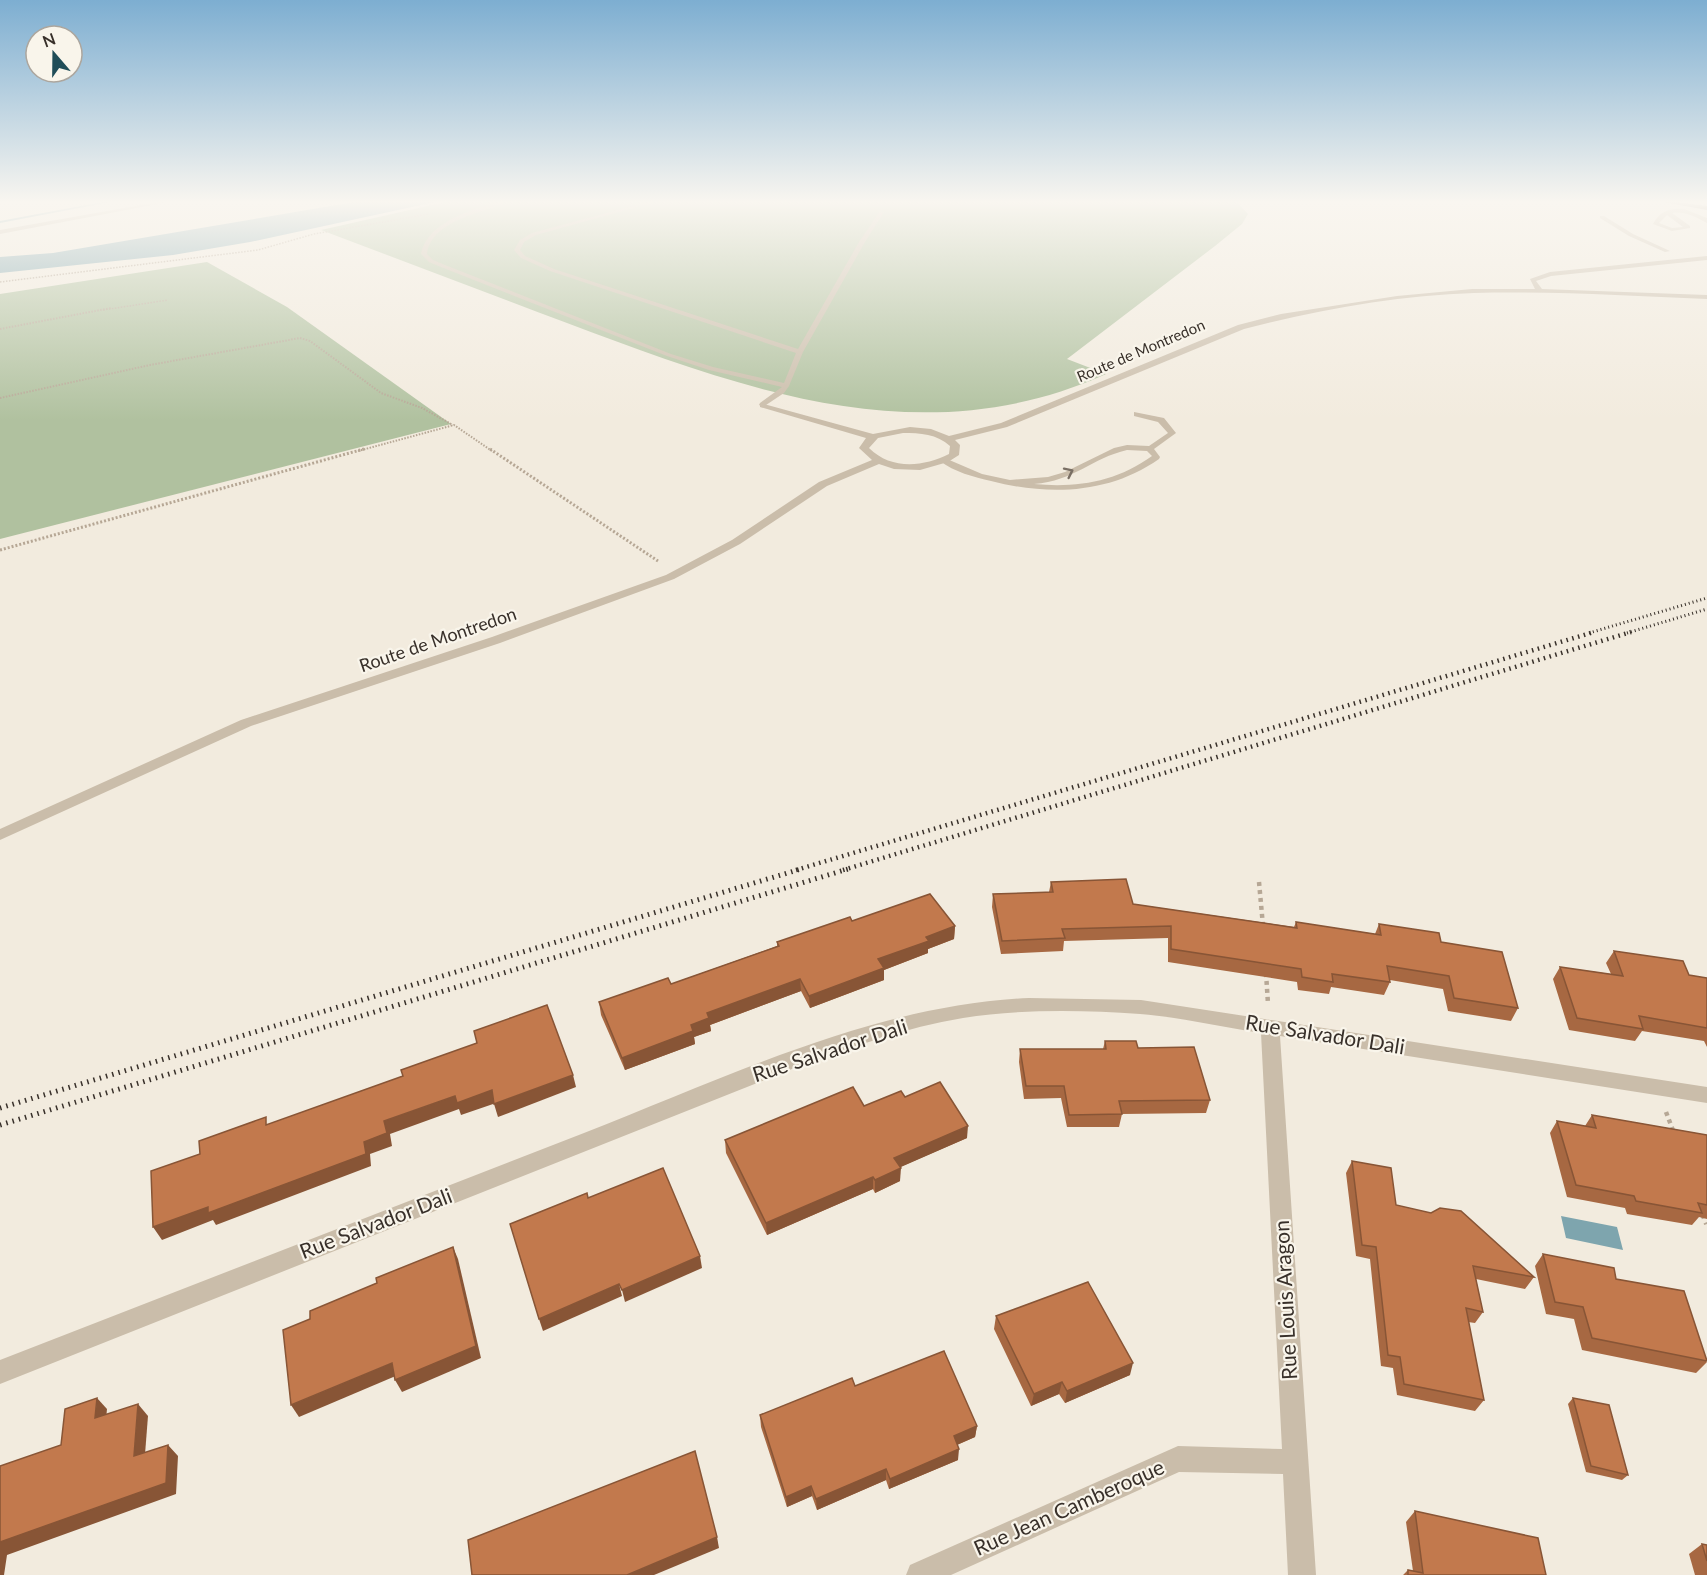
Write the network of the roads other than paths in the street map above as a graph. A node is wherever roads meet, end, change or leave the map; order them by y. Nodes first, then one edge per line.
1 (462, 274) edge
2 (563, 274) edge
3 (844, 274) edge
4 (1554, 274) edge
5 (1540, 291) junction
6 (1707, 297) edge
7 (800, 352) junction
8 (786, 386) junction
9 (763, 405) joint
10 (1137, 414) dead end
11 (874, 436) junction
12 (950, 439) junction
13 (1150, 449) junction
14 (878, 461) junction
15 (944, 461) junction
16 (1012, 483) junction
17 (0, 835) edge
18 (1270, 1026) junction
19 (1707, 1095) edge
20 (0, 1372) edge
21 (1295, 1462) junction
22 (920, 1575) edge
23 (1302, 1575) edge

1 - 8 lane
2 - 7 lane
3 - 7 lane
4 - 5 street
5 - 6 street, Route de Montredon
5 - 12 street, Route de Montredon
7 - 8 lane
8 - 9 lane
9 - 11 street
10 - 13 lane
11 - 12 street
11 - 14 street
12 - 15 street
16 -> 13 lane
13 - 16 lane
14 - 15 street
14 - 17 street, Route de Montredon
15 - 16 lane
18 - 19 street, Rue Salvador Dali
18 - 20 street, Rue Salvador Dali
18 - 21 street, Rue Louis Aragon
21 - 22 street, Rue Jean Camberoque
21 - 23 street, Rue Louis Aragon

